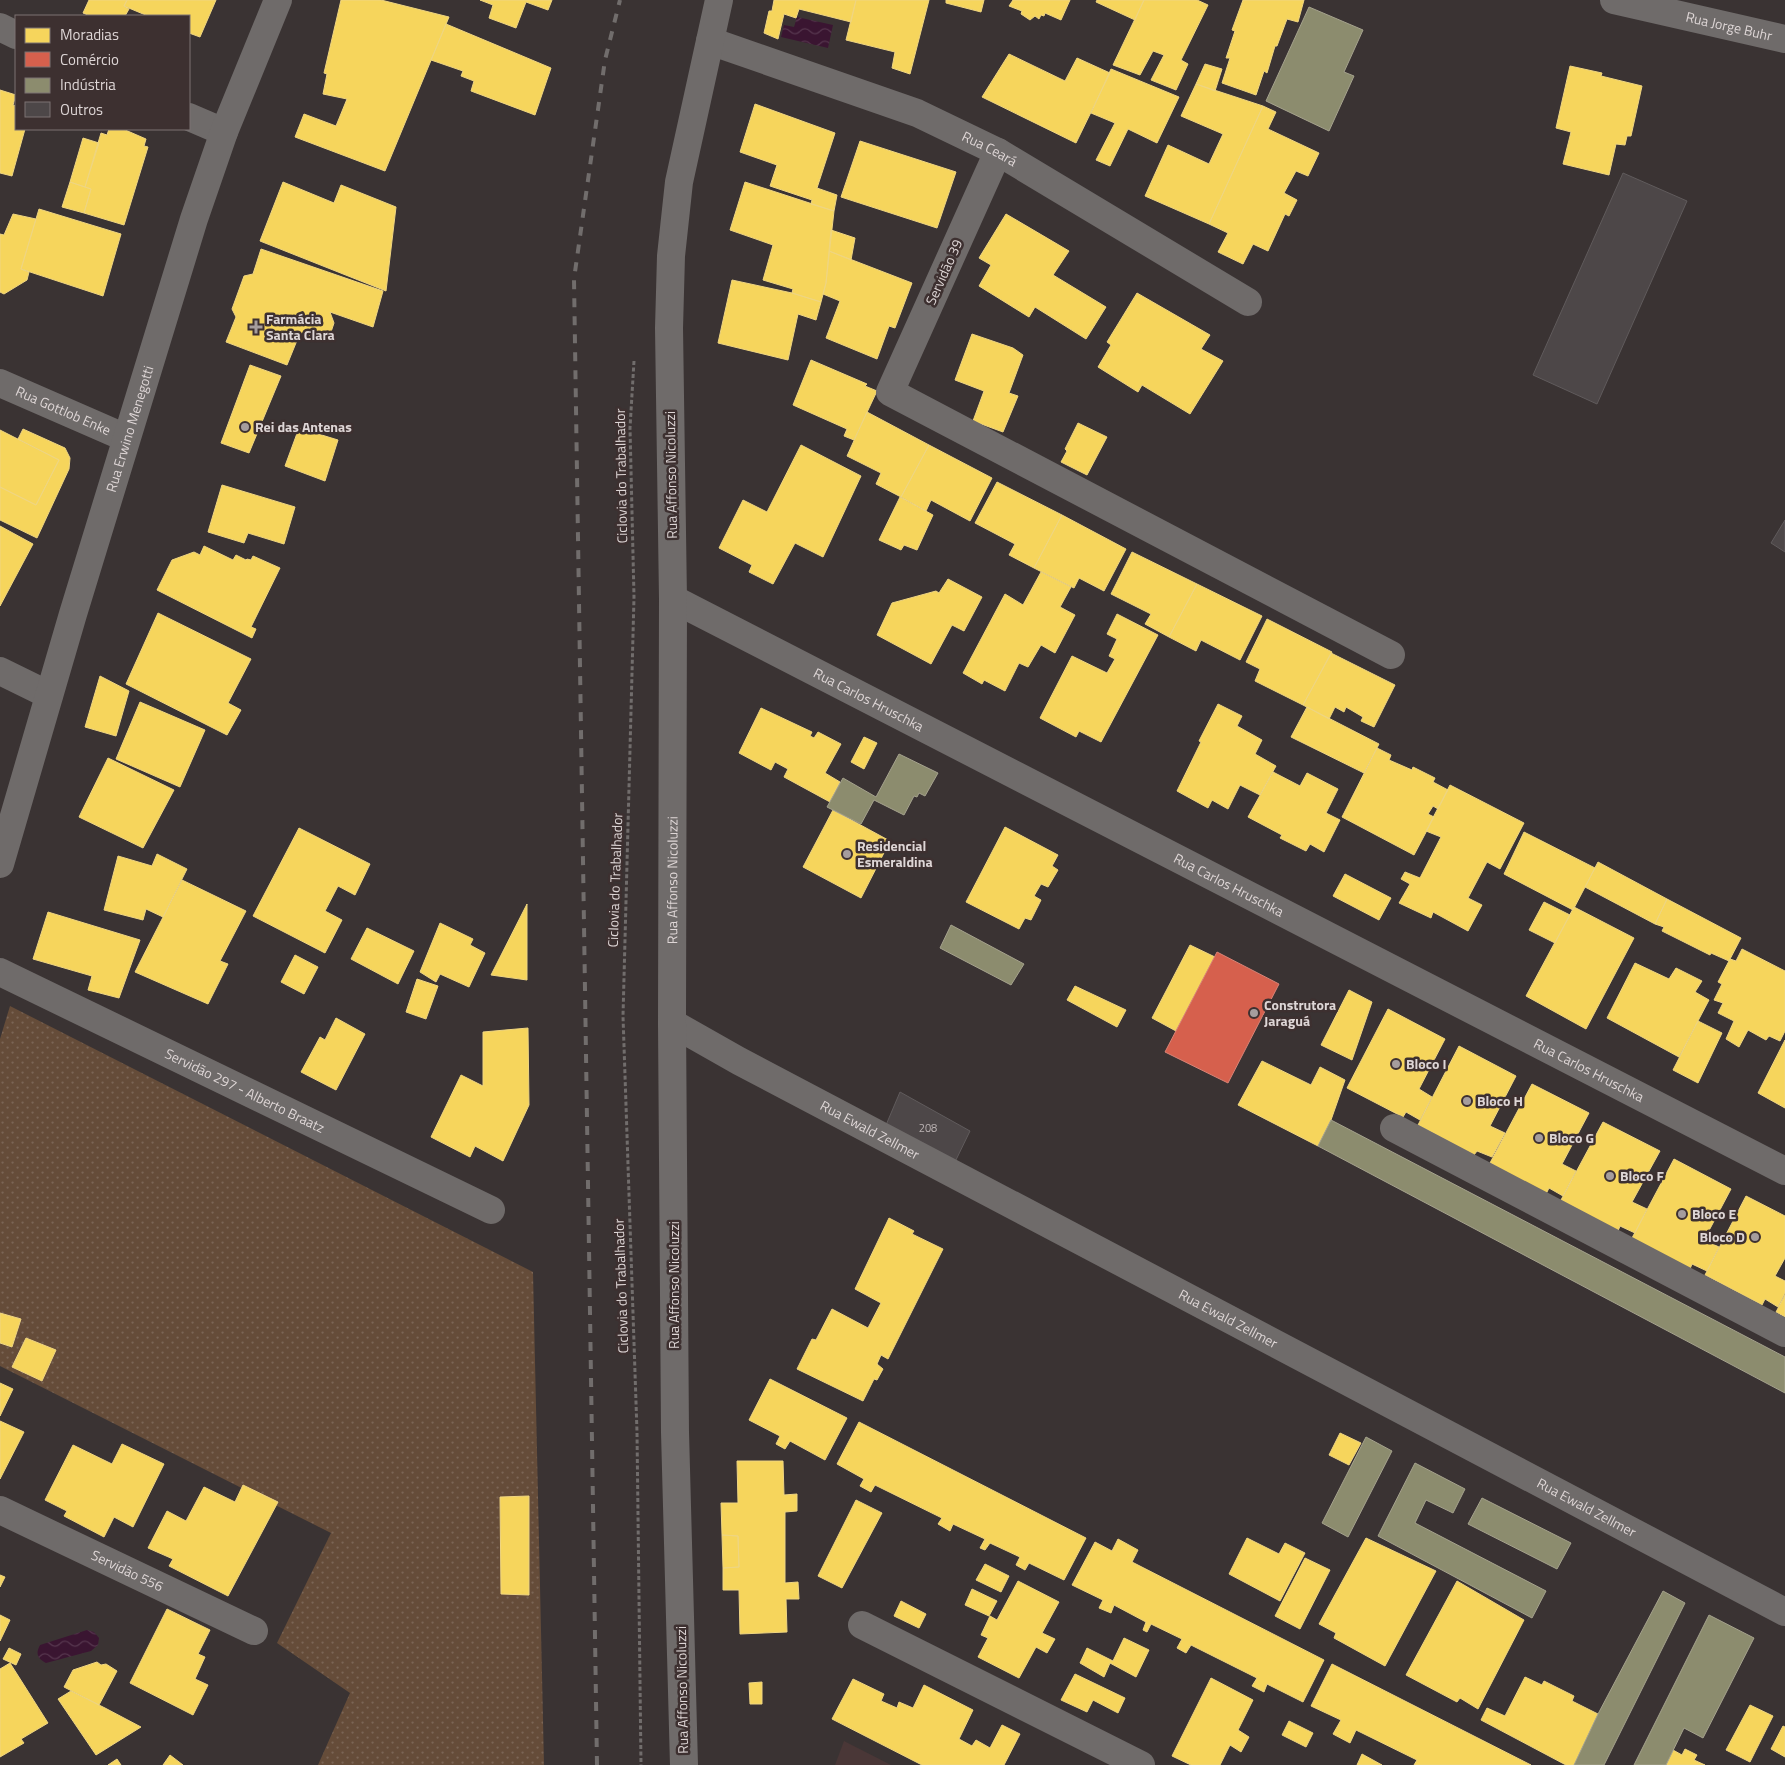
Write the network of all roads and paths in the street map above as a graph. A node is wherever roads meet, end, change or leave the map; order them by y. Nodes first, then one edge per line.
1 (278, 0) edge
2 (719, 0) edge
3 (1614, 0) edge
4 (0, 27) edge
5 (15, 34) edge
6 (1785, 39) edge
7 (710, 41) junction
8 (190, 117) edge
9 (224, 132) junction
10 (998, 152) junction
11 (1248, 302) dead end
12 (634, 360) dead end
13 (0, 383) edge
14 (126, 438) junction
15 (673, 599) junction
16 (1391, 655) dead end
17 (0, 671) edge
18 (49, 695) junction
19 (0, 864) edge
20 (0, 972) edge
21 (672, 1023) junction
22 (1394, 1128) dead end
23 (1785, 1171) edge
24 (491, 1210) dead end
25 (1785, 1333) edge
26 (0, 1510) edge
27 (1785, 1612) edge
28 (862, 1625) dead end
29 (254, 1631) dead end
30 (641, 1765) edge
31 (684, 1765) edge
32 (1142, 1765) edge

1 - 9 street, Rua Erwino Menegotti
2 - 7 street, Rua Affonso Nicoluzzi
3 - 6 street, Rua Jorge Buhr
4 - 5 street
7 - 10 street, Rua Ceará
7 - 15 street, Rua Affonso Nicoluzzi
8 - 9 street
9 - 14 street, Rua Erwino Menegotti
10 - 11 street, Rua Ceará
10 - 16 street, Servidão 39
12 - 30 path, Ciclovia do Trabalhador
13 - 14 street, Rua Gottlob Enke
14 - 18 street, Rua Erwino Menegotti
15 - 21 street, Rua Affonso Nicoluzzi
15 - 23 street, Rua Carlos Hruschka
17 - 18 street
18 - 19 street, Rua Erwino Menegotti
20 - 24 street, Servidão 297 - Alberto Braatz
21 - 27 street, Rua Ewald Zellmer
21 - 31 street, Rua Affonso Nicoluzzi
22 - 25 street
26 - 29 street, Servidão 556
28 - 32 street

